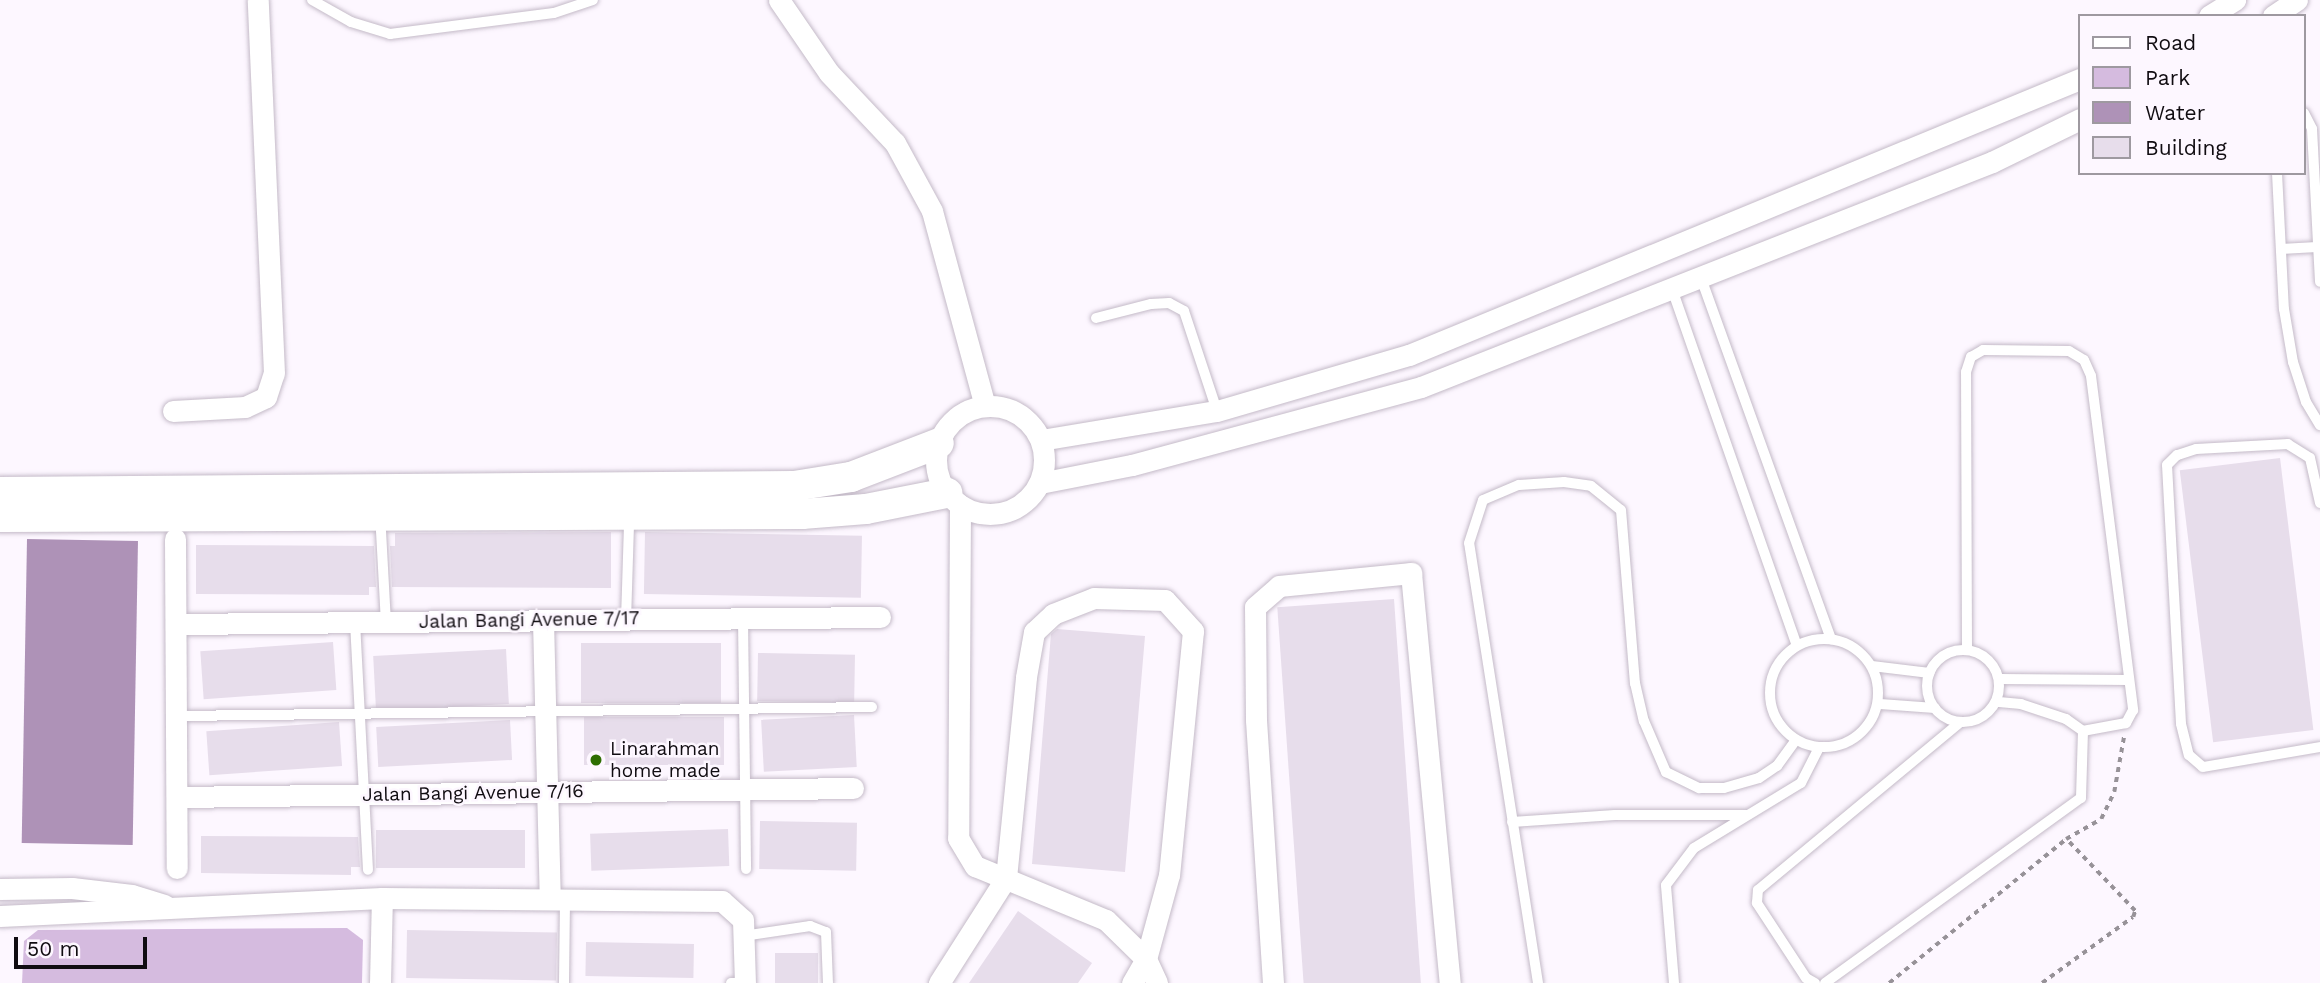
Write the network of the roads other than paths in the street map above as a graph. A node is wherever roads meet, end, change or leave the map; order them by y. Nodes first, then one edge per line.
1 (258, 0) edge
2 (312, 0) edge
3 (593, 0) edge
4 (779, 0) edge
5 (2235, 0) edge
6 (2212, 14) edge
7 (2078, 80) edge
8 (2306, 117) edge
9 (2078, 120) edge
10 (2277, 175) edge
11 (2318, 247) junction
12 (2280, 249) junction
13 (1701, 278) junction
14 (2320, 282) edge
15 (1672, 289) junction
16 (1096, 317) dead end
17 (985, 406) junction
18 (173, 411) dead end
19 (1217, 411) junction
20 (2320, 425) edge
21 (1041, 440) junction
22 (939, 443) junction
23 (1040, 482) junction
24 (0, 492) edge
25 (954, 499) junction
26 (2320, 503) edge
27 (0, 517) edge
28 (629, 527) dead end
29 (381, 531) dead end
30 (175, 539) dead end
31 (0, 540) edge
32 (880, 617) dead end
33 (743, 618) junction
34 (543, 620) junction
35 (626, 620) junction
36 (355, 622) junction
37 (386, 622) junction
38 (178, 624) junction
39 (1830, 639) junction
40 (1797, 645) junction
41 (1967, 650) junction
42 (1872, 667) junction
43 (1930, 673) junction
44 (1999, 679) junction
45 (2129, 680) junction
46 (1996, 702) junction
47 (1880, 704) junction
48 (872, 707) dead end
49 (1935, 708) junction
50 (744, 709) junction
51 (545, 712) junction
52 (360, 714) junction
53 (178, 716) junction
54 (1959, 723) junction
55 (2083, 732) junction
56 (1796, 740) junction
57 (2320, 747) edge
58 (1818, 750) junction
59 (853, 788) dead end
60 (745, 789) junction
61 (547, 792) junction
62 (364, 794) junction
63 (177, 797) junction
64 (1748, 815) junction
65 (1512, 822) junction
66 (177, 868) dead end
67 (746, 869) dead end
68 (368, 870) dead end
69 (1006, 878) junction
70 (0, 889) edge
71 (558, 897) junction
72 (382, 898) junction
73 (166, 905) junction
74 (0, 916) edge
75 (743, 936) junction
76 (1146, 959) junction
77 (380, 983) edge
78 (564, 983) edge
79 (731, 983) edge
80 (745, 983) edge
81 (828, 983) edge
82 (939, 983) edge
83 (1132, 983) edge
84 (1157, 983) edge
85 (1273, 983) edge
86 (1450, 983) edge
87 (1538, 983) edge
88 (1674, 983) edge
89 (1815, 983) edge
90 (1825, 983) edge

1 - 18 street
2 - 3 lane
4 - 17 street
5 - 6 street
7 - 19 street
8 - 11 lane
9 - 13 street
10 - 12 lane
11 - 12 lane
11 - 14 lane
12 - 20 lane
13 - 15 street
13 - 39 lane
15 - 23 street
15 - 40 lane
16 - 19 lane
17 - 21 street
17 - 22 street
19 - 21 street
21 - 23 street
22 - 24 street
22 - 25 street
23 - 25 street
25 - 27 street
25 - 69 street
26 - 57 lane
27 - 31 street
28 - 35 lane
29 - 37 lane
30 - 38 street
32 - 33 street, Jalan Bangi Avenue 7/17
33 - 35 street, Jalan Bangi Avenue 7/17
33 - 50 lane
34 - 35 street, Jalan Bangi Avenue 7/17
34 - 37 street, Jalan Bangi Avenue 7/17
34 - 51 street
36 - 37 street, Jalan Bangi Avenue 7/17
36 - 38 street, Jalan Bangi Avenue 7/17
36 - 52 lane
38 - 53 street
39 - 40 lane
39 - 42 lane
40 - 56 lane
41 - 43 lane
41 - 44 lane
41 - 45 lane
42 - 43 lane
42 - 47 lane
43 - 49 lane
44 - 45 lane
44 - 46 lane
45 - 55 lane
46 - 54 lane
46 - 55 lane
47 - 49 lane
47 - 58 lane
48 - 50 lane
49 - 54 lane
50 - 51 lane
50 - 60 lane
51 - 52 lane
51 - 61 street
52 - 53 lane
52 - 62 lane
53 - 63 street
54 - 89 lane
55 - 90 lane
56 - 58 lane
56 - 65 lane
58 - 64 lane
59 - 60 street, Jalan Bangi Avenue 7/16
60 - 61 street, Jalan Bangi Avenue 7/16
60 - 67 lane
61 - 62 street, Jalan Bangi Avenue 7/16
61 - 71 street
62 - 63 street, Jalan Bangi Avenue 7/16
62 - 68 lane
63 - 66 street
64 - 65 lane
64 - 88 lane
65 - 87 lane
69 - 76 street
69 - 76 street
69 - 82 street
70 - 73 street
71 - 72 street
71 - 75 street
71 - 78 lane
72 - 73 street
72 - 77 street
73 - 74 street
75 - 80 street
75 - 81 lane
76 - 83 street
76 - 84 street
79 - 80 lane
85 - 86 street

